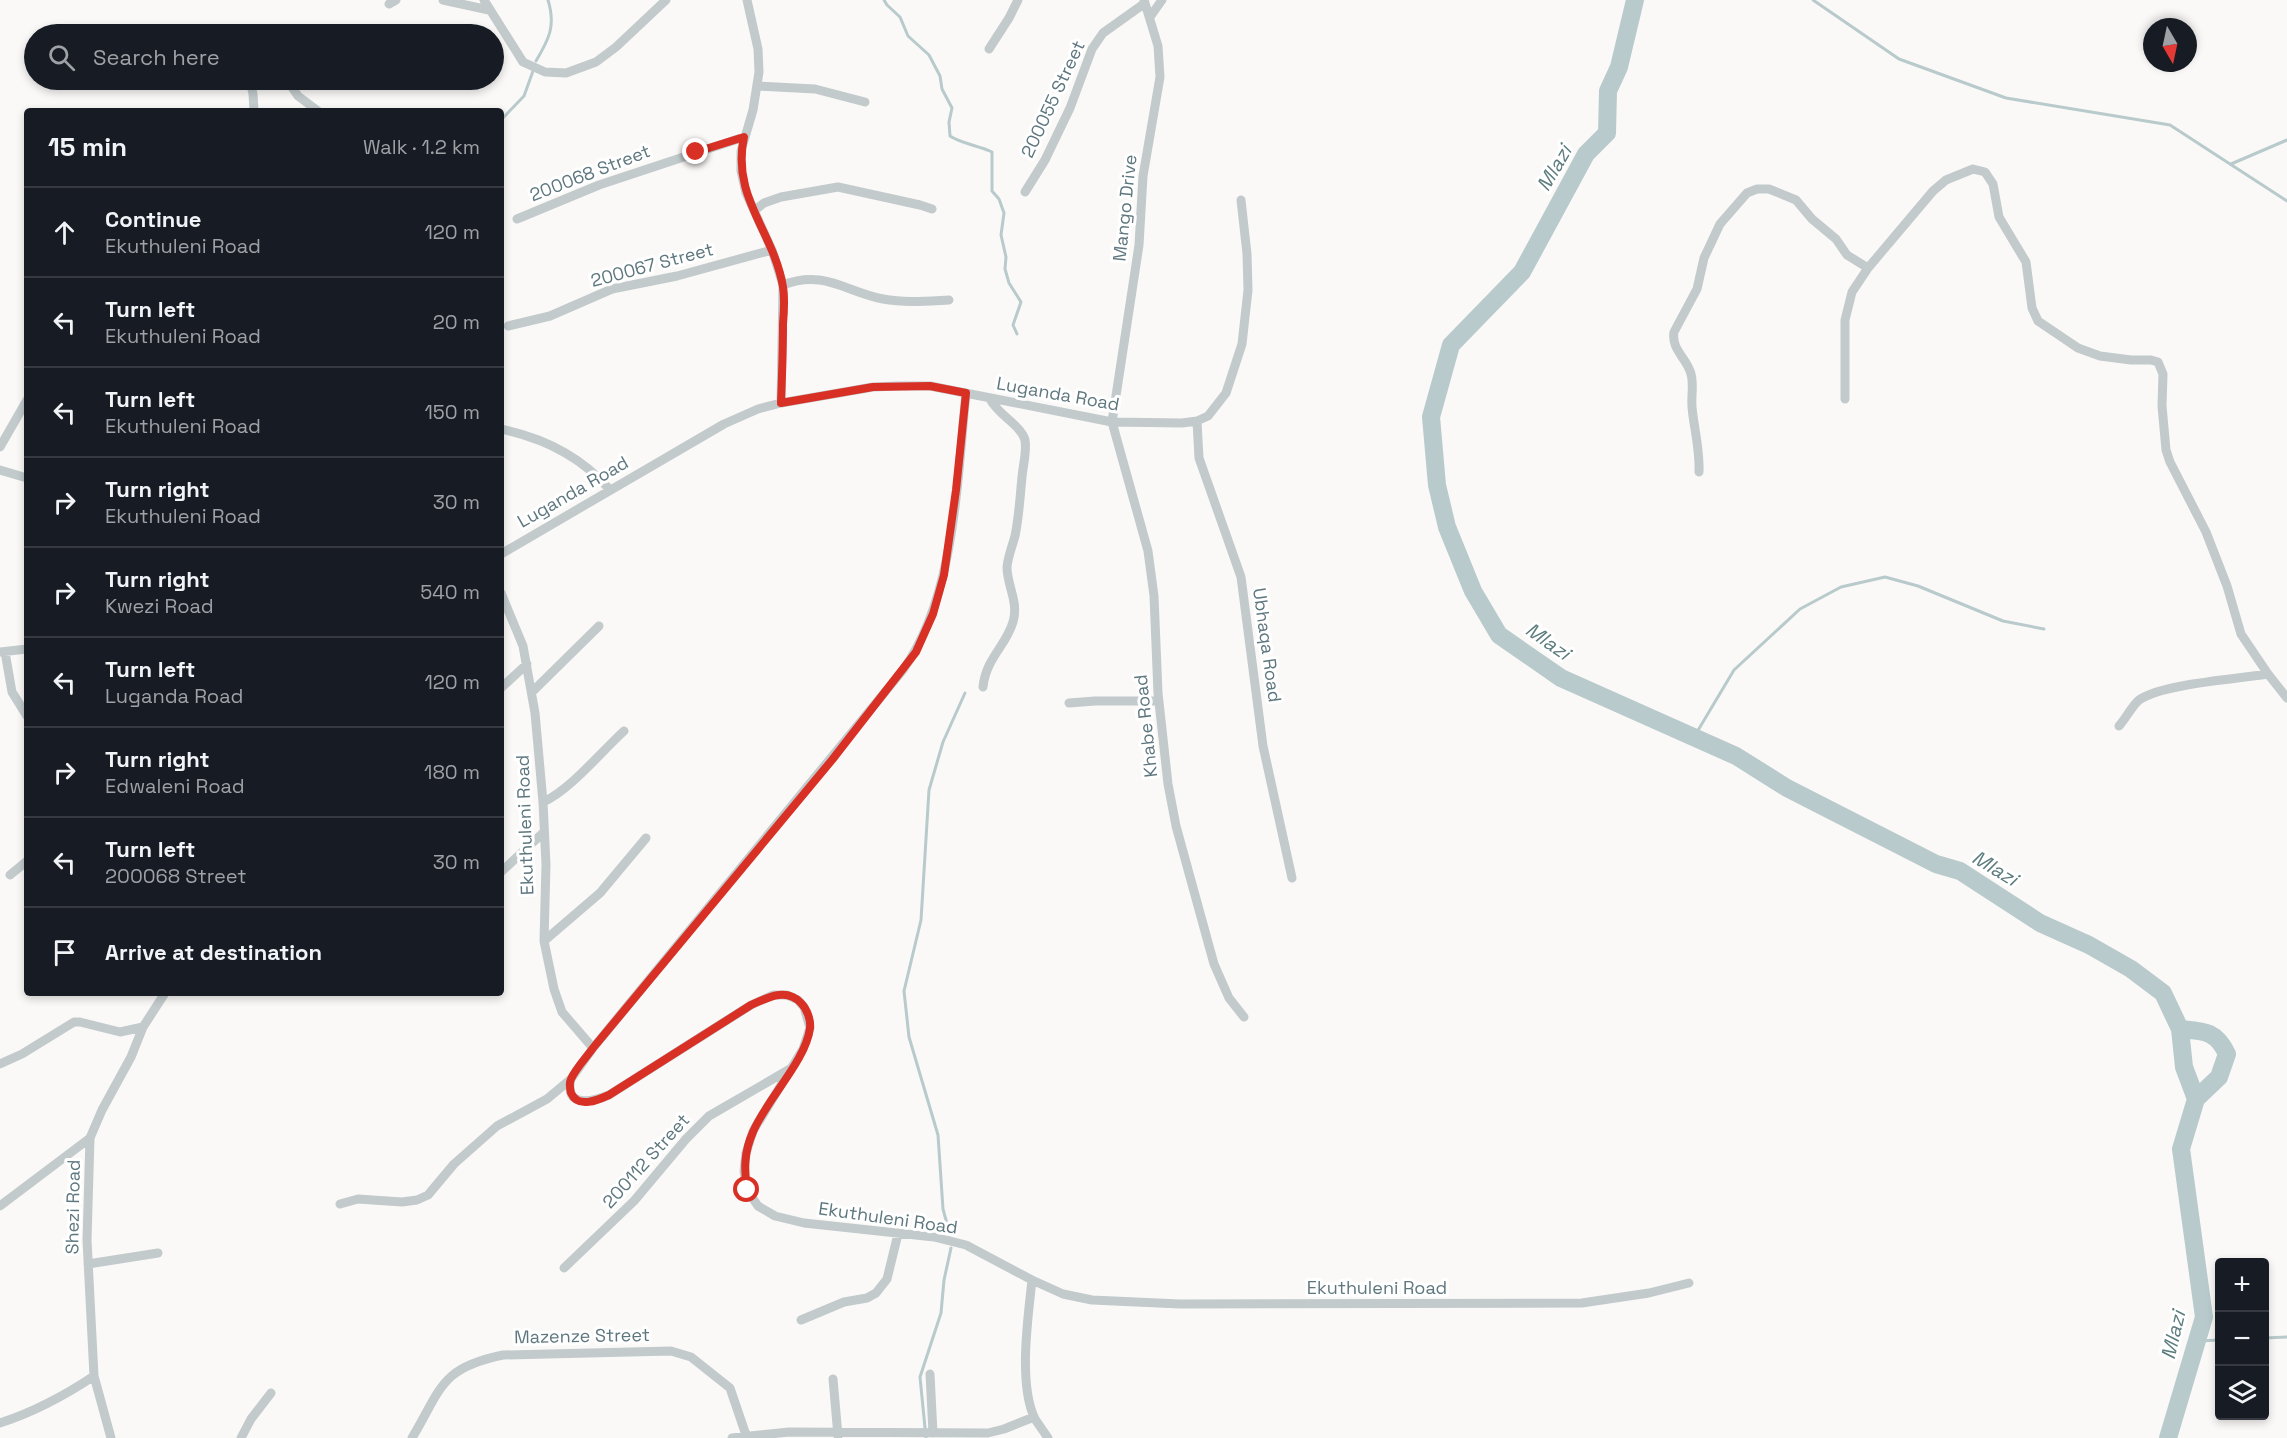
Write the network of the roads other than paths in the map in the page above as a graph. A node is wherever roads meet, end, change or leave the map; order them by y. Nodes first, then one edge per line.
1 (443, 0) edge
2 (484, 0) edge
3 (666, 0) edge
4 (747, 0) edge
5 (1018, 0) edge
6 (1162, 0) edge
7 (1144, 2) edge
8 (489, 10) junction
9 (1150, 17) junction
10 (498, 24) edge
11 (504, 33) edge
12 (989, 49) dead end
13 (757, 86) junction
14 (252, 90) edge
15 (294, 90) edge
16 (865, 102) dead end
17 (254, 108) edge
18 (314, 108) edge
19 (744, 137) junction
20 (1025, 192) dead end
21 (1241, 200) dead end
22 (932, 209) dead end
23 (754, 211) junction
24 (517, 219) dead end
25 (772, 250) junction
26 (1868, 268) junction
27 (783, 285) junction
28 (949, 300) dead end
29 (508, 326) dead end
30 (966, 393) junction
31 (990, 399) junction
32 (1845, 399) dead end
33 (781, 403) junction
34 (24, 405) edge
35 (1197, 421) junction
36 (1112, 422) junction
37 (504, 430) edge
38 (2, 442) edge
39 (0, 470) edge
40 (1699, 472) dead end
41 (24, 477) edge
42 (609, 490) junction
43 (504, 551) edge
44 (504, 599) edge
45 (599, 626) dead end
46 (24, 649) edge
47 (2, 652) edge
48 (527, 664) junction
49 (2268, 674) junction
50 (504, 685) edge
51 (983, 687) dead end
52 (532, 692) junction
53 (2287, 698) edge
54 (1159, 701) junction
55 (1069, 703) dead end
56 (24, 711) edge
57 (2120, 726) dead end
58 (624, 731) dead end
59 (543, 802) junction
60 (544, 832) junction
61 (646, 838) dead end
62 (24, 863) edge
63 (504, 869) edge
64 (10, 874) dead end
65 (1292, 878) dead end
66 (544, 941) junction
67 (163, 996) edge
68 (1244, 1017) dead end
69 (143, 1027) junction
70 (593, 1048) junction
71 (0, 1064) edge
72 (792, 1068) junction
73 (571, 1079) junction
74 (90, 1138) junction
75 (340, 1204) dead end
76 (0, 1206) edge
77 (898, 1234) junction
78 (158, 1253) dead end
79 (88, 1264) junction
80 (564, 1268) dead end
81 (1032, 1280) junction
82 (1689, 1283) dead end
83 (801, 1320) dead end
84 (930, 1374) dead end
85 (94, 1376) junction
86 (833, 1379) dead end
87 (271, 1393) dead end
88 (1034, 1417) junction
89 (0, 1423) edge
90 (933, 1433) junction
91 (838, 1435) edge
92 (747, 1437) edge
93 (111, 1438) edge
94 (241, 1438) edge
95 (412, 1438) edge
96 (732, 1438) edge
97 (1048, 1438) edge

1 - 8 street
2 - 8 street
3 - 11 street
4 - 13 street
5 - 12 street
6 - 9 street
7 - 9 street, Mango Drive
7 - 20 street, 200055 Street
8 - 10 street
9 - 36 street, Mango Drive
13 - 16 street
13 - 19 street
14 - 17 street
15 - 18 street
19 - 23 street
19 - 24 street, 200068 Street
21 - 35 street
22 - 23 street
23 - 25 street
25 - 27 street
25 - 29 street, 200067 Street
26 - 32 street
26 - 40 street
26 - 49 street
27 - 28 street
27 - 33 street
30 - 31 street, Luganda Road
30 - 33 street, Luganda Road
30 - 70 street
31 - 36 street, Luganda Road
31 - 51 street
33 - 42 street, Luganda Road
34 - 38 street
35 - 36 street, Luganda Road
35 - 65 street, Ubhaqa Road
36 - 54 street, Khabe Road
37 - 42 street
39 - 41 street
42 - 43 street, Luganda Road
44 - 48 street, Ekuthuleni Road
45 - 52 street
46 - 47 street
47 - 56 street
48 - 50 street
48 - 52 street, Ekuthuleni Road
49 - 53 street
49 - 57 street
52 - 59 street, Ekuthuleni Road
54 - 55 street
54 - 68 street, Khabe Road
58 - 59 street
59 - 60 street, Ekuthuleni Road
60 - 63 street
60 - 66 street, Ekuthuleni Road
61 - 66 street
62 - 64 street
66 - 70 street, Ekuthuleni Road
67 - 69 street, Shezi Road
69 - 71 street
69 - 74 street, Shezi Road
70 - 73 street
72 - 73 street, Ekuthuleni Road
72 - 77 street, Ekuthuleni Road
72 - 80 street, 200112 Street
73 - 75 street
74 - 76 street
74 - 79 street, Shezi Road
77 - 81 street, Ekuthuleni Road
77 - 83 street
78 - 79 street
79 - 85 street, Shezi Road
81 - 82 street, Ekuthuleni Road
81 - 88 street
84 - 90 street
85 - 89 street
85 - 93 street, Shezi Road
86 - 91 street
87 - 94 street
88 - 90 street
88 - 97 street
90 - 91 street
91 - 92 street
92 - 95 street, Mazenze Street
92 - 96 street

